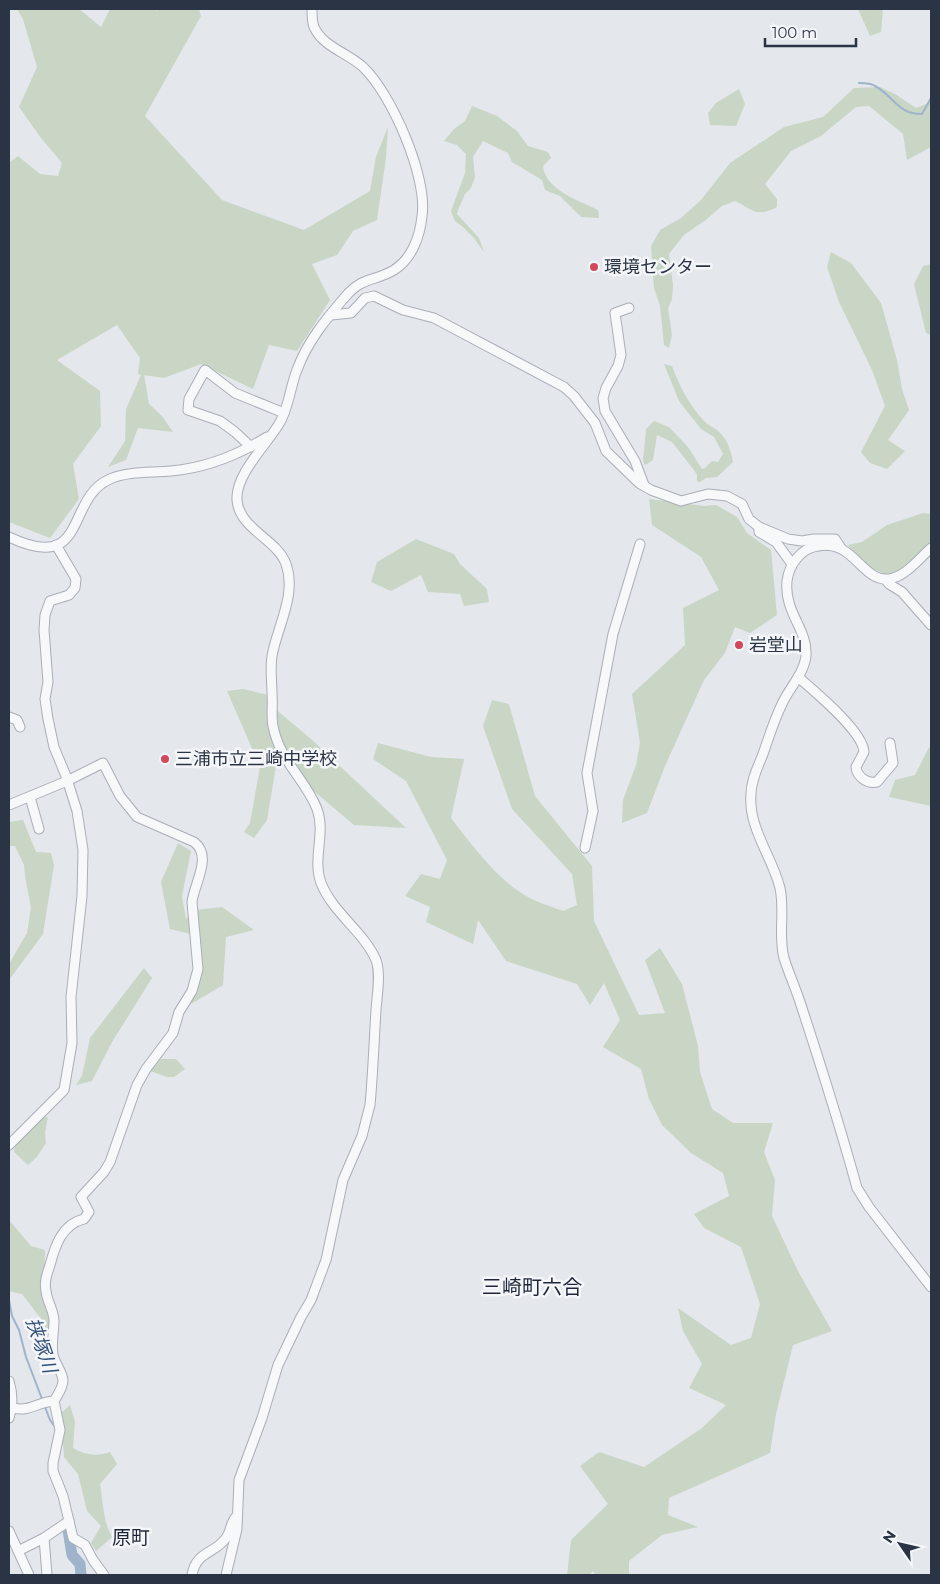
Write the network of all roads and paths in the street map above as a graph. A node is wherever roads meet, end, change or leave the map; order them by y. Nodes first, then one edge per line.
1 (312, 9) edge
2 (629, 308) dead end
3 (330, 315) junction
4 (284, 413) junction
5 (269, 436) junction
6 (251, 447) junction
7 (644, 486) junction
8 (759, 527) junction
9 (9, 538) edge
10 (640, 544) dead end
11 (56, 545) junction
12 (842, 548) junction
13 (931, 548) edge
14 (792, 564) junction
15 (886, 580) junction
16 (931, 625) edge
17 (798, 677) junction
18 (9, 717) edge
19 (20, 727) dead end
20 (890, 743) dead end
21 (67, 781) junction
22 (30, 798) junction
23 (9, 805) edge
24 (39, 829) dead end
25 (585, 848) dead end
26 (9, 1145) edge
27 (931, 1287) edge
28 (9, 1381) edge
29 (54, 1401) junction
30 (12, 1408) junction
31 (9, 1418) edge
32 (238, 1515) junction
33 (69, 1521) junction
34 (10, 1531) edge
35 (44, 1538) junction
36 (18, 1551) junction
37 (29, 1575) edge
38 (46, 1575) edge
39 (104, 1575) edge
40 (192, 1575) edge
41 (226, 1575) edge

1 - 3 street
2 - 7 street
3 - 4 street
3 - 7 street
4 - 5 street
4 - 6 street
5 - 6 street
5 - 32 street
6 - 11 street
7 - 8 street
8 - 12 street
8 - 14 street
9 - 11 street
10 - 25 street
11 - 21 street
12 - 14 street
12 - 15 street
13 - 15 street
14 - 17 street
15 - 16 street
17 - 20 street
17 - 27 street
18 - 19 street
21 - 22 street
21 - 26 street
21 - 29 street
22 - 23 street
22 - 24 street
28 - 30 street
29 - 30 street
29 - 33 street
30 - 31 street
32 - 40 street
32 - 41 street
33 - 35 street
33 - 39 street
34 - 36 street
35 - 36 street
35 - 38 street
36 - 37 street

